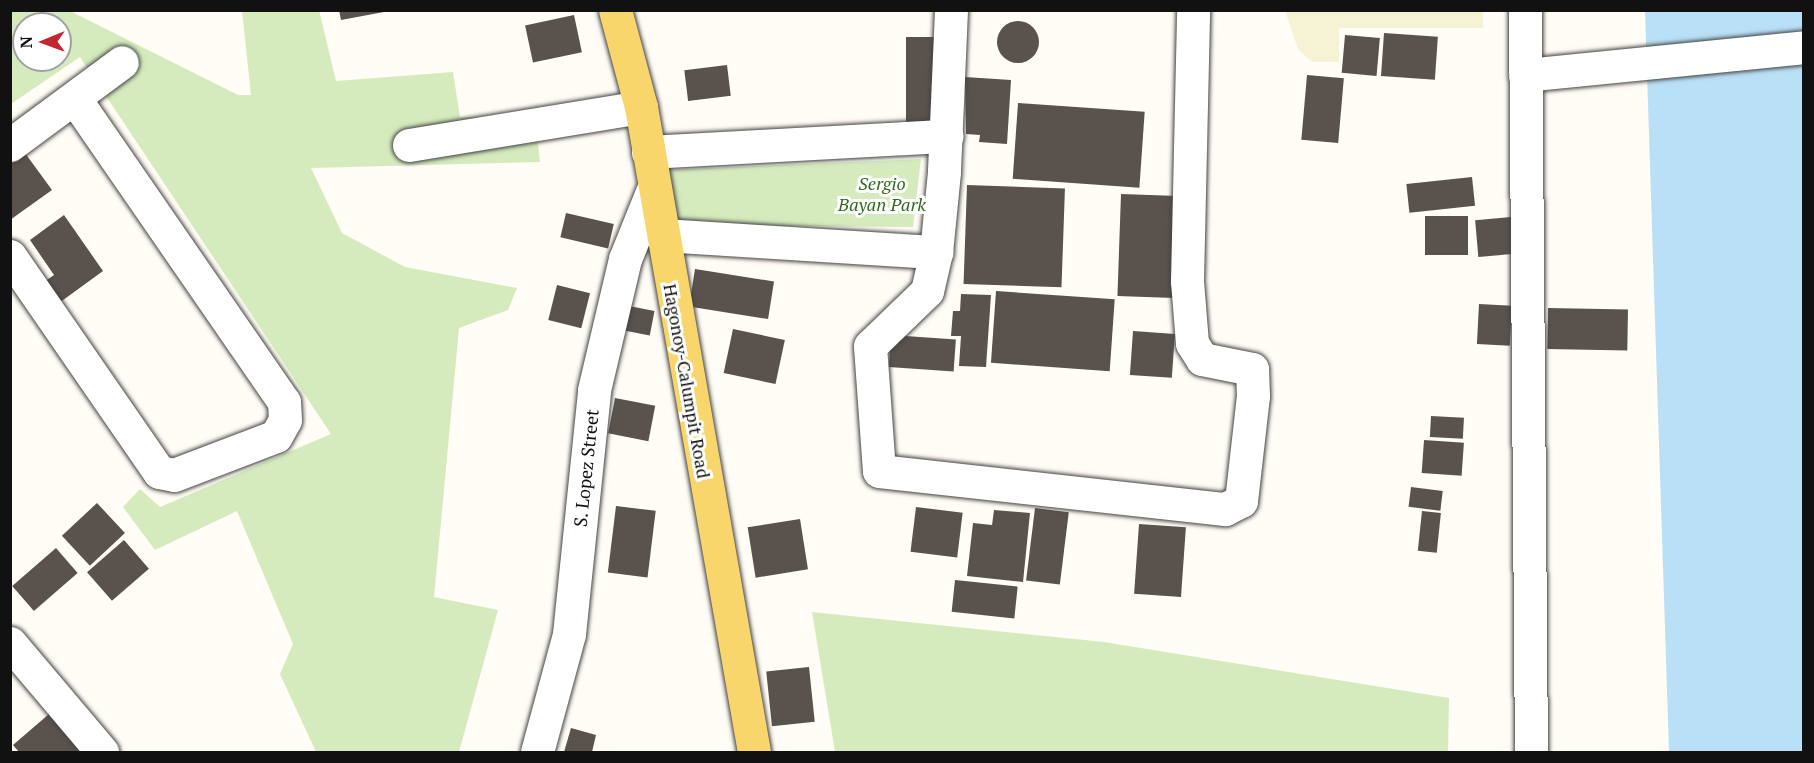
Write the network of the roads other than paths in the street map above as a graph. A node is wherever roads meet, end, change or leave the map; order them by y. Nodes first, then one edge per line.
1 (615, 10) edge
2 (951, 10) edge
3 (1193, 10) edge
4 (1525, 10) edge
5 (1803, 47) edge
6 (122, 62) dead end
7 (1525, 75) junction
8 (76, 100) junction
9 (640, 107) junction
10 (947, 136) junction
11 (10, 145) edge
12 (409, 146) dead end
13 (648, 152) junction
14 (654, 187) junction
15 (663, 235) junction
16 (936, 252) junction
17 (10, 256) edge
18 (10, 643) edge
19 (102, 753) edge
20 (537, 753) edge
21 (754, 753) edge
22 (1531, 753) edge

1 - 9 main road, Hagonoy-Calumpit Road
2 - 10 street
3 - 16 street
4 - 7 street
5 - 7 street
6 - 8 street
7 - 22 street
8 - 11 street
8 - 17 street
9 - 12 street
9 - 13 main road, Hagonoy-Calumpit Road
10 - 13 street
10 - 16 street
13 - 14 main road, Hagonoy-Calumpit Road
14 - 15 main road, Hagonoy-Calumpit Road
14 - 20 street, S. Lopez Street
15 - 16 street
15 - 21 main road, Hagonoy-Calumpit Road
18 - 19 street

